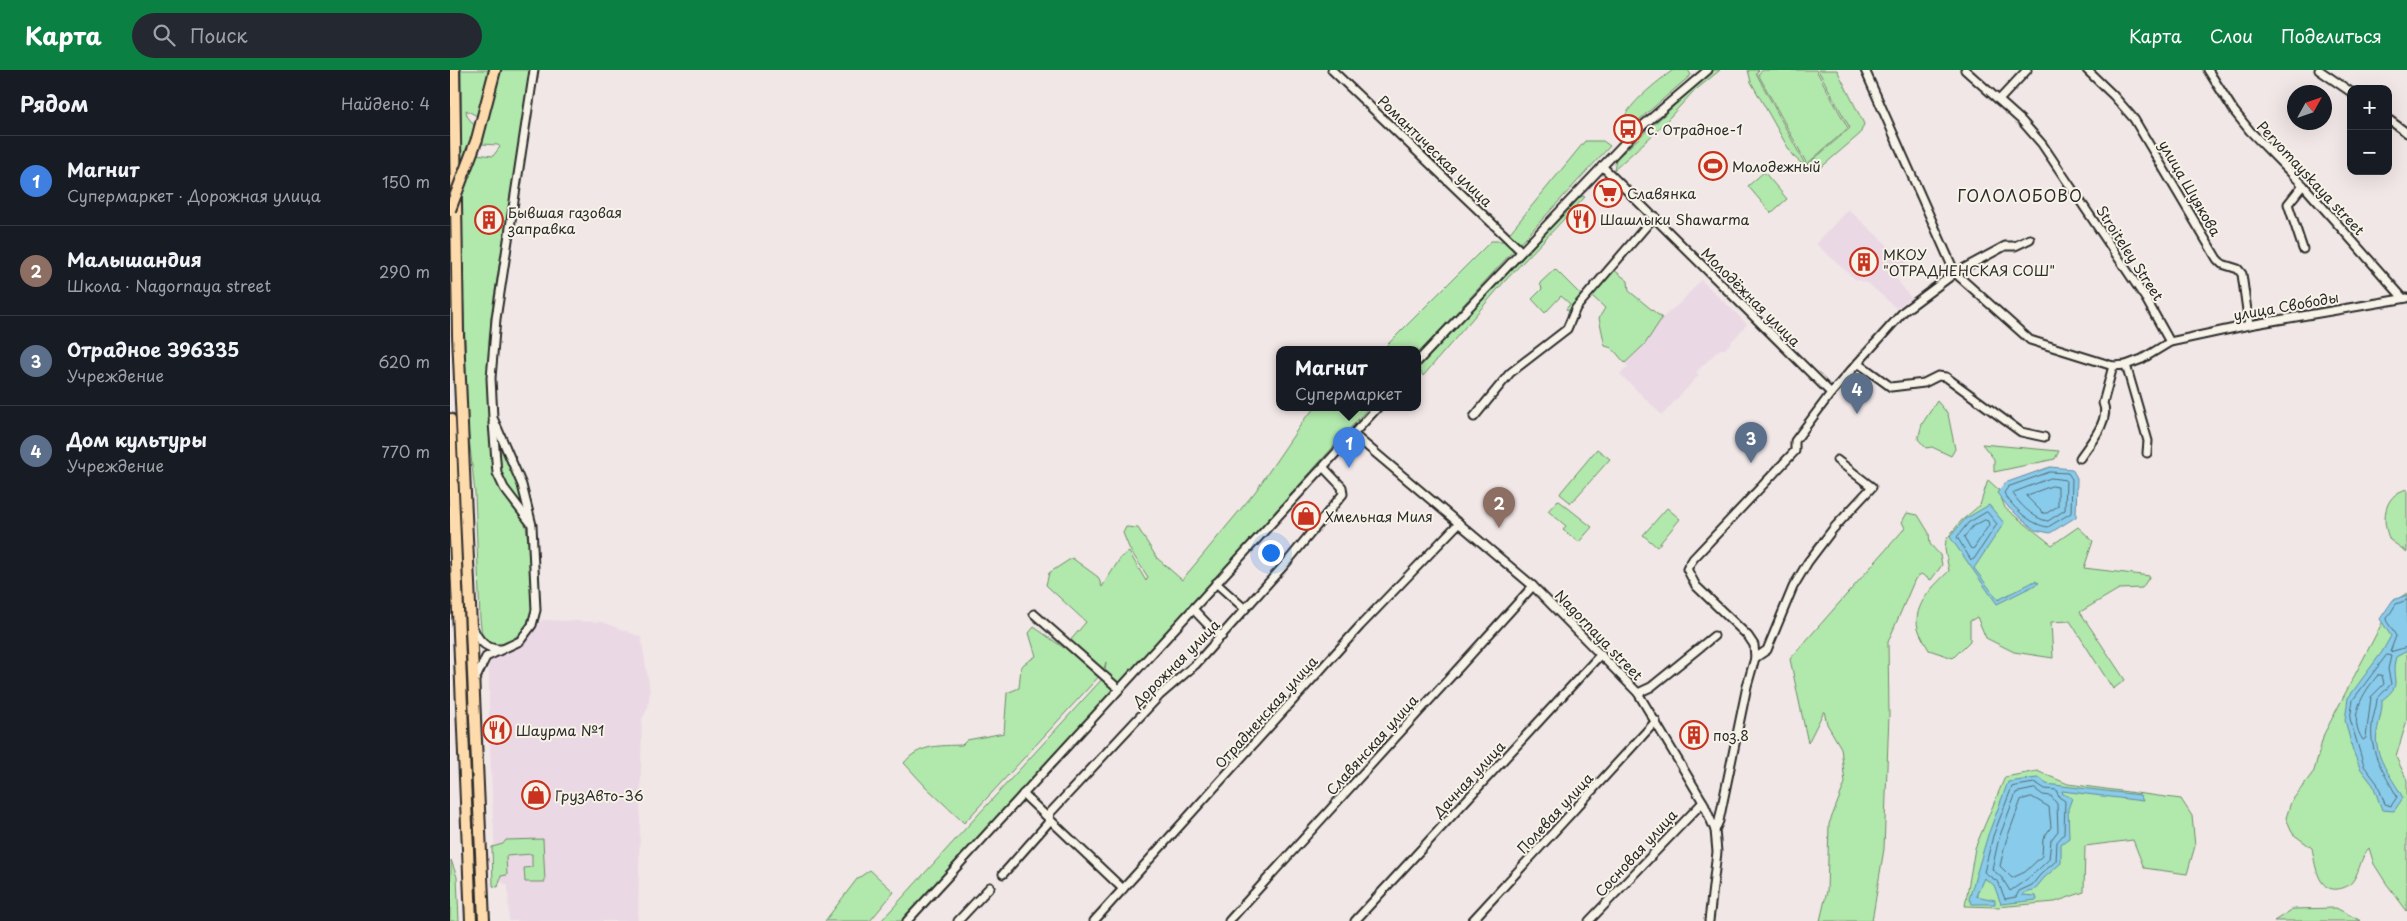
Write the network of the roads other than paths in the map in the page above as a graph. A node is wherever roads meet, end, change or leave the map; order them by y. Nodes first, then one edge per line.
1 (454, 70) edge
2 (495, 70) edge
3 (534, 70) edge
4 (1332, 70) edge
5 (1708, 70) edge
6 (1865, 70) edge
7 (1965, 70) edge
8 (2027, 70) edge
9 (2087, 70) edge
10 (2208, 70) edge
11 (2319, 70) edge
12 (2347, 89) edge
13 (1999, 100) junction
14 (2392, 123) edge
15 (2407, 133) edge
16 (1602, 166) junction
17 (2302, 185) junction
18 (450, 210) edge
19 (1655, 216) junction
20 (2030, 239) dead end
21 (2303, 249) dead end
22 (1521, 250) junction
23 (1955, 273) junction
24 (2405, 298) edge
25 (2249, 325) junction
26 (2170, 342) junction
27 (1421, 359) edge
28 (1858, 363) junction
29 (2126, 365) junction
30 (2113, 366) junction
31 (1831, 393) junction
32 (1374, 411) edge
33 (1474, 417) dead end
34 (493, 418) junction
35 (450, 419) edge
36 (1353, 434) junction
37 (2044, 437) dead end
38 (2147, 453) dead end
39 (2080, 458) dead end
40 (1837, 460) dead end
41 (1324, 468) junction
42 (1459, 522) junction
43 (532, 525) junction
44 (1216, 583) junction
45 (1533, 586) junction
46 (1193, 609) junction
47 (1245, 609) junction
48 (1034, 614) dead end
49 (470, 620) junction
50 (1222, 636) junction
51 (1714, 636) dead end
52 (504, 649) junction
53 (1601, 654) junction
54 (1755, 658) junction
55 (1119, 688) junction
56 (473, 689) junction
57 (1638, 693) junction
58 (1656, 721) junction
59 (1023, 794) junction
60 (1703, 802) junction
61 (1049, 818) junction
62 (1714, 830) junction
63 (1003, 874) dead end
64 (990, 887) dead end
65 (1123, 889) junction
66 (472, 921) edge
67 (484, 921) edge
68 (907, 921) edge
69 (958, 921) edge
70 (1094, 921) edge
71 (1230, 921) edge
72 (1355, 921) edge
73 (1472, 921) edge
74 (1589, 921) edge
75 (1708, 921) edge

1 - 49 highway
2 - 18 highway, bridge
3 - 34 street
4 - 22 street, Романтическая улица
5 - 16 street
6 - 23 street
7 - 13 street, Stroiteley Street
8 - 13 street
9 - 25 street, улица Шуякова
10 - 17 street, Pervomayskaya street
11 - 12 street
13 - 26 street, Stroiteley Street
14 - 15 street
16 - 19 street, Молодёжная улица
16 - 22 street
17 - 21 street
17 - 24 street, Pervomayskaya street
19 - 31 street, Молодёжная улица
19 - 33 street
20 - 23 street
22 - 27 street
23 - 28 street
23 - 30 street
24 - 25 street, улица Свободы
25 - 26 street, улица Свободы
26 - 29 street, улица Свободы
28 - 31 street
28 - 37 street
29 - 30 street, улица Свободы
29 - 38 street
30 - 39 street
31 - 54 street
32 - 36 street
34 - 43 street
34 - 43 street
35 - 66 highway
36 - 41 street
36 - 42 street, Nagornaya street
40 - 54 street
41 - 44 street
41 - 47 street, Дорожная улица
42 - 45 street, Nagornaya street
42 - 65 street, Отрадненская улица
43 - 52 street
44 - 46 street
44 - 47 street
45 - 53 street, Nagornaya street
45 - 71 street, Славянская улица
46 - 50 street
46 - 55 street
47 - 50 street, Дорожная улица
48 - 55 street
49 - 52 street
49 - 56 highway
50 - 61 street, Дорожная улица
51 - 57 street
52 - 56 street
53 - 57 street, Nagornaya street
53 - 72 street, Дачная улица
54 - 62 street
55 - 59 street
56 - 67 highway
57 - 58 street, Nagornaya street
58 - 60 street, Nagornaya street
58 - 73 street, Полевая улица
59 - 61 street
59 - 68 street
60 - 62 street, Nagornaya street
60 - 74 street, Сосновая улица
61 - 63 street, Дорожная улица
61 - 65 street
62 - 75 street, Nagornaya street
64 - 69 street
65 - 70 street, Отрадненская улица

